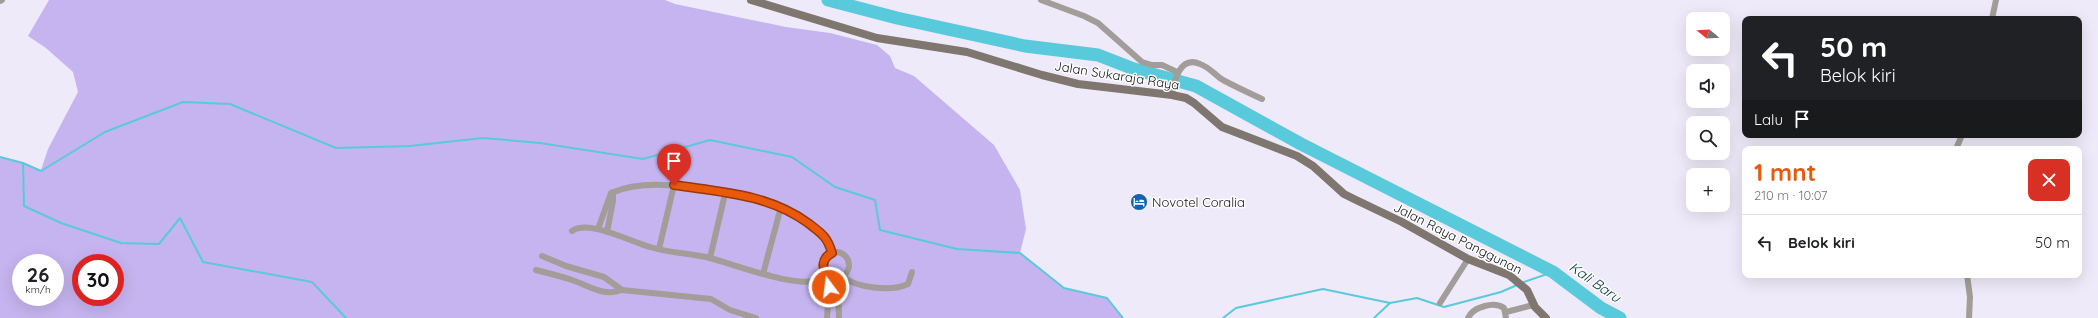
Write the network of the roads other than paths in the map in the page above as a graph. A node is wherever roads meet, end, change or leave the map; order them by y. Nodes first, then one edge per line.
1 (751, 0) edge
2 (1041, 0) edge
3 (1996, 0) edge
4 (1993, 16) edge
5 (1176, 74) junction
6 (1172, 91) junction
7 (1262, 99) dead end
8 (674, 185) junction
9 (612, 192) junction
10 (725, 194) junction
11 (1344, 194) joint
12 (781, 207) junction
13 (598, 229) junction
14 (572, 231) dead end
15 (607, 232) junction
16 (659, 249) junction
17 (832, 253) junction
18 (542, 256) dead end
19 (710, 258) junction
20 (1468, 259) junction
21 (536, 270) dead end
22 (824, 270) junction
23 (912, 272) dead end
24 (763, 274) junction
25 (830, 276) junction
26 (840, 277) junction
27 (1967, 278) edge
28 (622, 290) junction
29 (1440, 303) dead end
30 (1533, 304) junction
31 (1506, 315) edge
32 (756, 318) edge
33 (827, 318) edge
34 (839, 318) edge
35 (1468, 318) edge
36 (1546, 318) edge
37 (1969, 318) edge

1 - 6 street, Jalan Sukaraja Raya
2 - 5 street
3 - 4 street
5 - 6 street
5 - 7 street
6 - 11 street, Jalan Sukaraja Raya
8 - 9 street
8 - 10 street
8 - 16 street
9 - 13 street
9 - 15 street
10 - 12 street
10 - 19 street
11 - 20 street, Jalan Raya Panggunan
12 - 17 street
12 - 24 street
13 - 14 street
13 - 15 street
15 - 16 street
16 - 19 street
17 - 22 street
17 - 26 street
18 - 28 street
19 - 24 street
20 - 29 street
20 - 30 street, Jalan Raya Panggunan
21 - 28 street
22 - 24 street
22 - 25 street
23 - 26 street
25 - 26 street
25 - 33 street
26 - 34 street
27 - 37 street
28 - 32 street
30 - 31 street
30 - 36 street, Jalan Raya Panggunan
31 - 35 street

